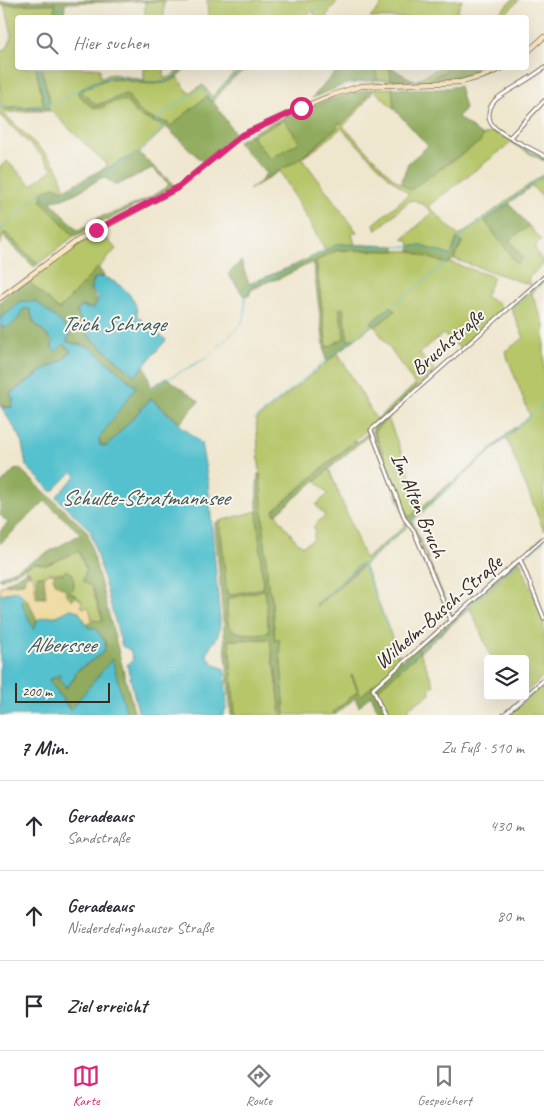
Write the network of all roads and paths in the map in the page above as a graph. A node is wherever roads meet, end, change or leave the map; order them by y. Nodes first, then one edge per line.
1 (544, 37) edge
2 (529, 50) edge
3 (544, 69) edge
4 (497, 70) edge
5 (544, 102) edge
6 (510, 137) junction
7 (543, 154) edge
8 (544, 277) edge
9 (0, 298) edge
10 (371, 430) joint
11 (544, 538) edge
12 (520, 559) junction
13 (544, 618) edge
14 (451, 620) junction
15 (544, 680) edge
16 (384, 715) edge
17 (504, 715) edge

1 - 2 main road
3 - 6 street
4 - 9 main road
5 - 6 street
6 - 7 street
8 - 10 street, Bruchstraße
10 - 14 street, Im Alten Bruch
11 - 12 street, Wilhelm-Busch-Straße
12 - 13 street
12 - 14 street, Wilhelm-Busch-Straße
14 - 16 street, Wilhelm-Busch-Straße
15 - 17 street

